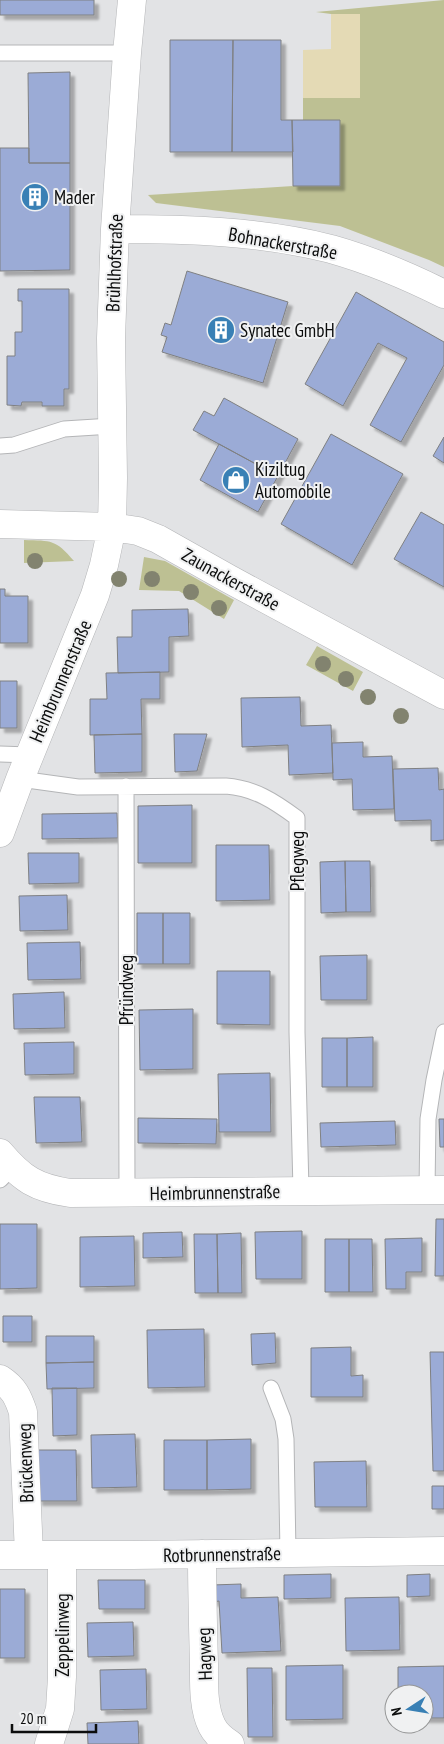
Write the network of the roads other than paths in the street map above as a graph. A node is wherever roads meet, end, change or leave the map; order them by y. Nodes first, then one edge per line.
1 (132, 0) edge
2 (0, 53) edge
3 (127, 53) junction
4 (115, 229) junction
5 (444, 294) edge
6 (112, 426) junction
7 (0, 446) edge
8 (0, 524) edge
9 (112, 527) junction
10 (444, 695) edge
11 (0, 754) edge
12 (24, 767) junction
13 (126, 786) junction
14 (0, 833) edge
15 (444, 1032) edge
16 (4, 1167) edge
17 (301, 1190) junction
18 (436, 1190) edge
19 (127, 1193) junction
20 (0, 1379) edge
21 (271, 1388) dead end
22 (444, 1551) edge
23 (288, 1553) junction
24 (0, 1554) edge
25 (202, 1554) junction
26 (29, 1555) junction
27 (62, 1555) junction
28 (49, 1744) edge
29 (230, 1744) edge

1 - 3 street, Brühlhofstraße
2 - 3 lane
3 - 4 street, Brühlhofstraße
4 - 5 street, Bohnackerstraße
4 - 6 street, Brühlhofstraße
6 - 7 lane
6 - 9 street, Brühlhofstraße
8 - 9 street, Zaunackerstraße
9 - 10 street, Zaunackerstraße
9 - 12 street, Heimbrunnenstraße
11 - 12 lane, Pflegweg
12 - 13 lane, Pflegweg
12 - 14 street, Heimbrunnenstraße
13 - 17 lane, Pflegweg
13 - 19 lane, Pfründweg
15 - 18 lane
16 - 19 street, Heimbrunnenstraße
17 - 18 street, Heimbrunnenstraße
17 - 19 street, Heimbrunnenstraße
20 - 26 street, Brückenweg
21 - 23 lane
22 - 23 street, Rotbrunnenstraße
23 - 25 street, Rotbrunnenstraße
24 - 26 street, Rotbrunnenstraße
25 - 27 street, Rotbrunnenstraße
25 - 29 street, Hagweg
26 - 27 street, Rotbrunnenstraße
27 - 28 street, Zeppelinweg

